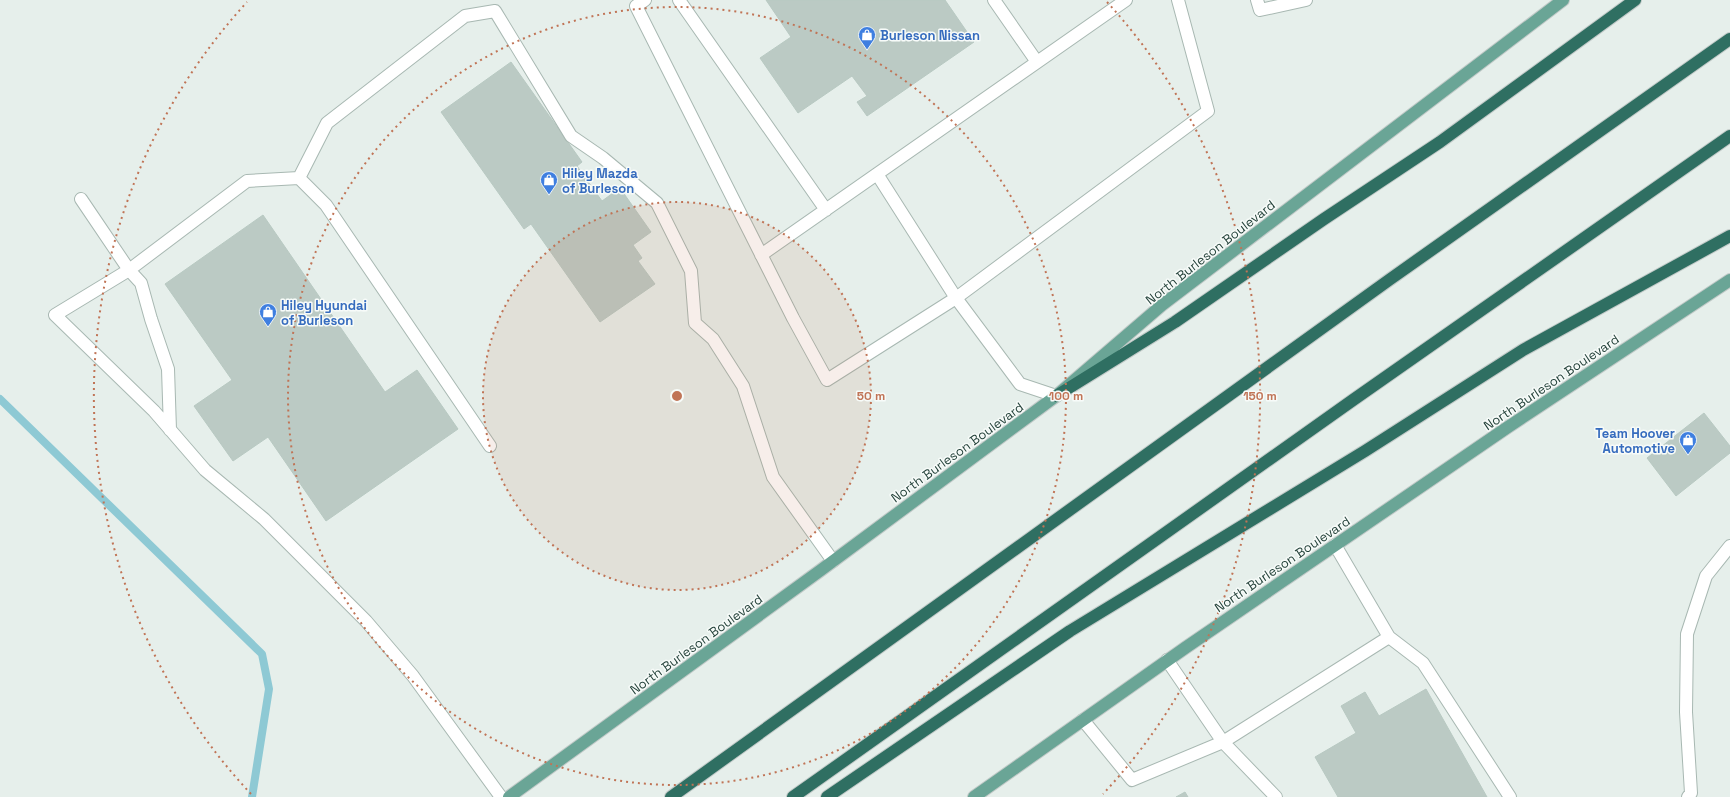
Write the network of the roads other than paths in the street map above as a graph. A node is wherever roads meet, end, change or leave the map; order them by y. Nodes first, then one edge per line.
1 (680, 0) edge
2 (994, 0) edge
3 (1126, 0) edge
4 (1178, 0) edge
5 (1258, 0) edge
6 (1306, 0) edge
7 (1563, 0) edge
8 (1635, 0) edge
9 (642, 1) edge
10 (1730, 39) edge
11 (1037, 62) junction
12 (1730, 136) edge
13 (877, 174) junction
14 (299, 178) junction
15 (81, 200) dead end
16 (826, 210) junction
17 (1730, 236) edge
18 (761, 255) junction
19 (129, 270) junction
20 (1730, 280) edge
21 (956, 298) junction
22 (1056, 396) junction
23 (170, 430) junction
24 (490, 446) dead end
25 (1335, 545) junction
26 (1730, 546) edge
27 (833, 561) junction
28 (1389, 637) junction
29 (1167, 660) junction
30 (1083, 720) junction
31 (1223, 742) junction
32 (501, 797) edge
33 (509, 797) edge
34 (671, 797) edge
35 (793, 797) edge
36 (827, 797) edge
37 (974, 797) edge
38 (1276, 797) edge
39 (1510, 797) edge
40 (1688, 797) edge

1 - 16 lane
2 - 11 lane
3 - 11 lane
4 - 21 lane
5 - 6 lane
7 - 22 main road, North Burleson Boulevard
8 - 22 highway
9 - 18 lane
10 - 34 highway
11 - 13 lane
12 - 35 highway
13 - 16 lane
13 - 21 lane
14 - 19 lane
14 - 24 lane
14 - 27 lane
15 - 19 lane
16 - 18 lane
17 - 36 highway
18 - 21 lane
19 - 23 lane
19 - 23 lane
20 - 25 main road, North Burleson Boulevard
21 - 22 lane
22 - 27 main road, North Burleson Boulevard
23 - 32 lane
25 - 28 lane
25 - 29 main road, North Burleson Boulevard
26 - 40 lane
27 - 33 main road, North Burleson Boulevard
28 - 31 lane
28 - 39 lane
29 - 30 main road, North Burleson Boulevard
29 - 31 lane
30 - 31 lane
30 - 37 main road, North Burleson Boulevard
31 - 38 lane

